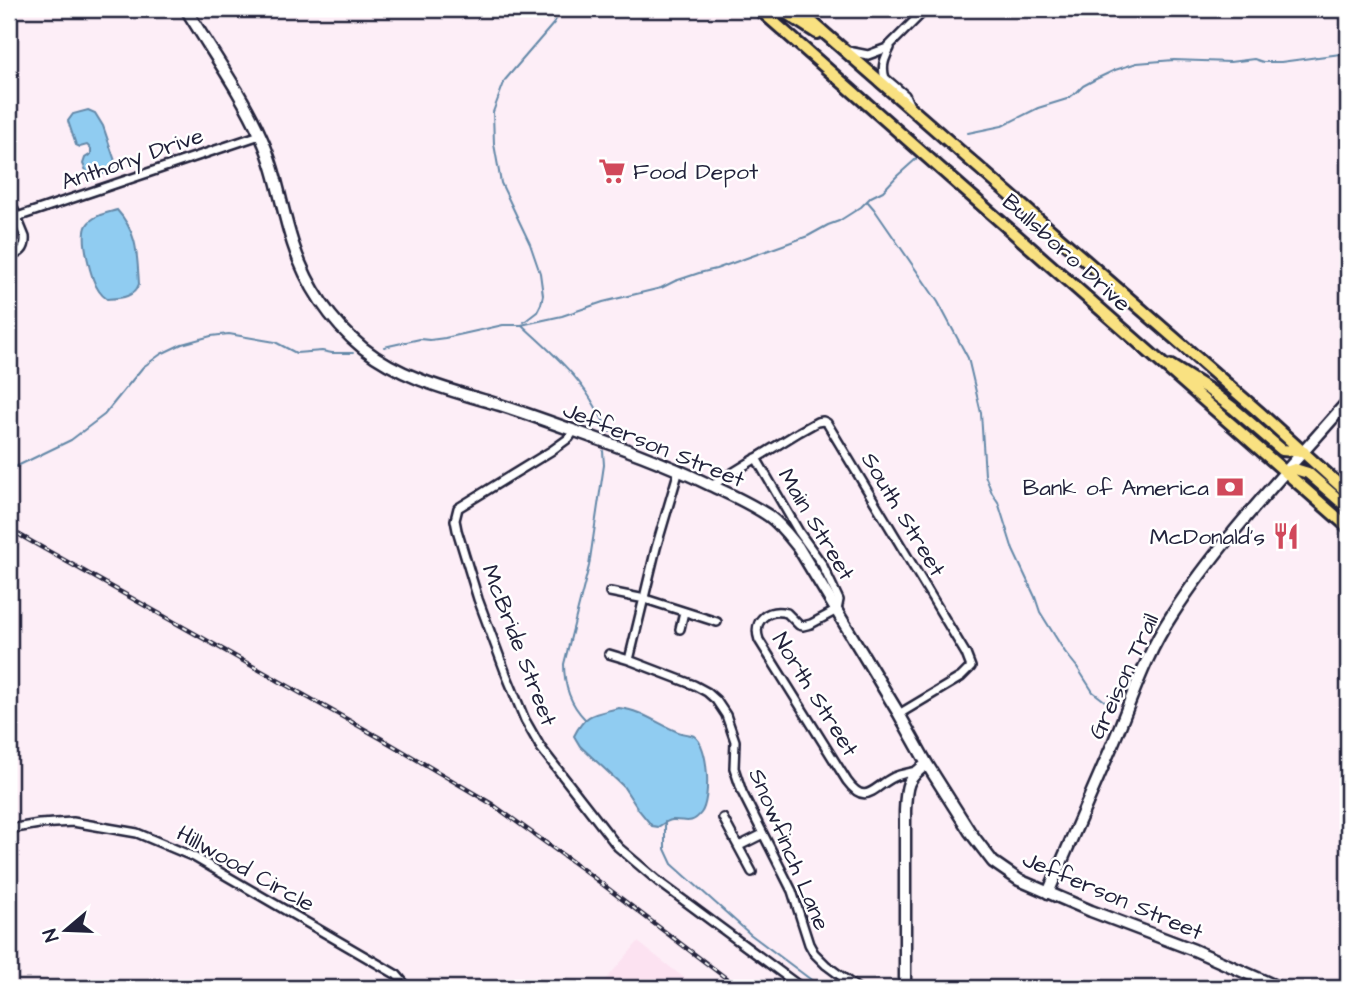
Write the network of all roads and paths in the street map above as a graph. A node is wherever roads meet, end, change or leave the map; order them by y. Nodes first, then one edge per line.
1 (186, 9) edge
2 (759, 9) edge
3 (780, 9) edge
4 (797, 9) edge
5 (926, 9) edge
6 (897, 38) junction
7 (845, 51) junction
8 (913, 110) junction
9 (260, 135) junction
10 (9, 198) edge
11 (17, 217) junction
12 (9, 257) edge
13 (1151, 355) junction
14 (1348, 401) edge
15 (574, 431) junction
16 (1304, 452) junction
17 (755, 458) junction
18 (679, 470) junction
19 (1286, 472) junction
20 (711, 486) junction
21 (1348, 493) edge
22 (1348, 508) edge
23 (1348, 527) edge
24 (610, 592) dead end
25 (645, 599) junction
26 (836, 610) junction
27 (684, 612) junction
28 (717, 622) dead end
29 (680, 629) dead end
30 (608, 654) dead end
31 (629, 660) junction
32 (900, 714) junction
33 (928, 764) junction
34 (916, 771) junction
35 (723, 818) dead end
36 (9, 829) edge
37 (763, 834) junction
38 (738, 846) junction
39 (752, 872) dead end
40 (1048, 893) junction
41 (408, 988) edge
42 (802, 988) edge
43 (857, 988) edge
44 (905, 988) edge
45 (1280, 988) edge

1 - 9 street, Jefferson Street
2 - 13 main road, Bullsboro Drive
3 - 7 main road
4 - 7 main road, Bullsboro Drive
5 - 6 street
6 - 7 street
6 - 8 street
7 - 8 main road, Bullsboro Drive
8 - 16 main road, Bullsboro Drive
9 - 11 street, Anthony Drive
9 - 15 street, Jefferson Street
10 - 11 street
11 - 12 street
13 - 16 main road
13 - 19 main road, Bullsboro Drive
14 - 16 street, Greison Trail
15 - 18 street, Jefferson Street
15 - 42 street, McBride Street
16 - 19 street, Greison Trail
16 - 21 main road, Bullsboro Drive
17 - 20 street, South Street
17 - 26 street, Main Street
17 - 32 street, South Street
18 - 20 street, Jefferson Street
18 - 25 street
19 - 22 main road
19 - 23 main road, Bullsboro Drive
19 - 40 street, Greison Trail
20 - 26 street, Jefferson Street
24 - 25 street
25 - 27 street
25 - 31 street
26 - 32 street, Jefferson Street
26 - 34 street, North Street
27 - 28 street
27 - 29 street
30 - 31 street, Snowfinch Lane
31 - 37 street, Snowfinch Lane
32 - 33 street, Jefferson Street
33 - 34 street
33 - 40 street, Jefferson Street
34 - 44 street
35 - 38 street
36 - 41 street, Hillwood Circle
37 - 38 street
37 - 43 street, Snowfinch Lane
38 - 39 street
40 - 45 street, Jefferson Street

